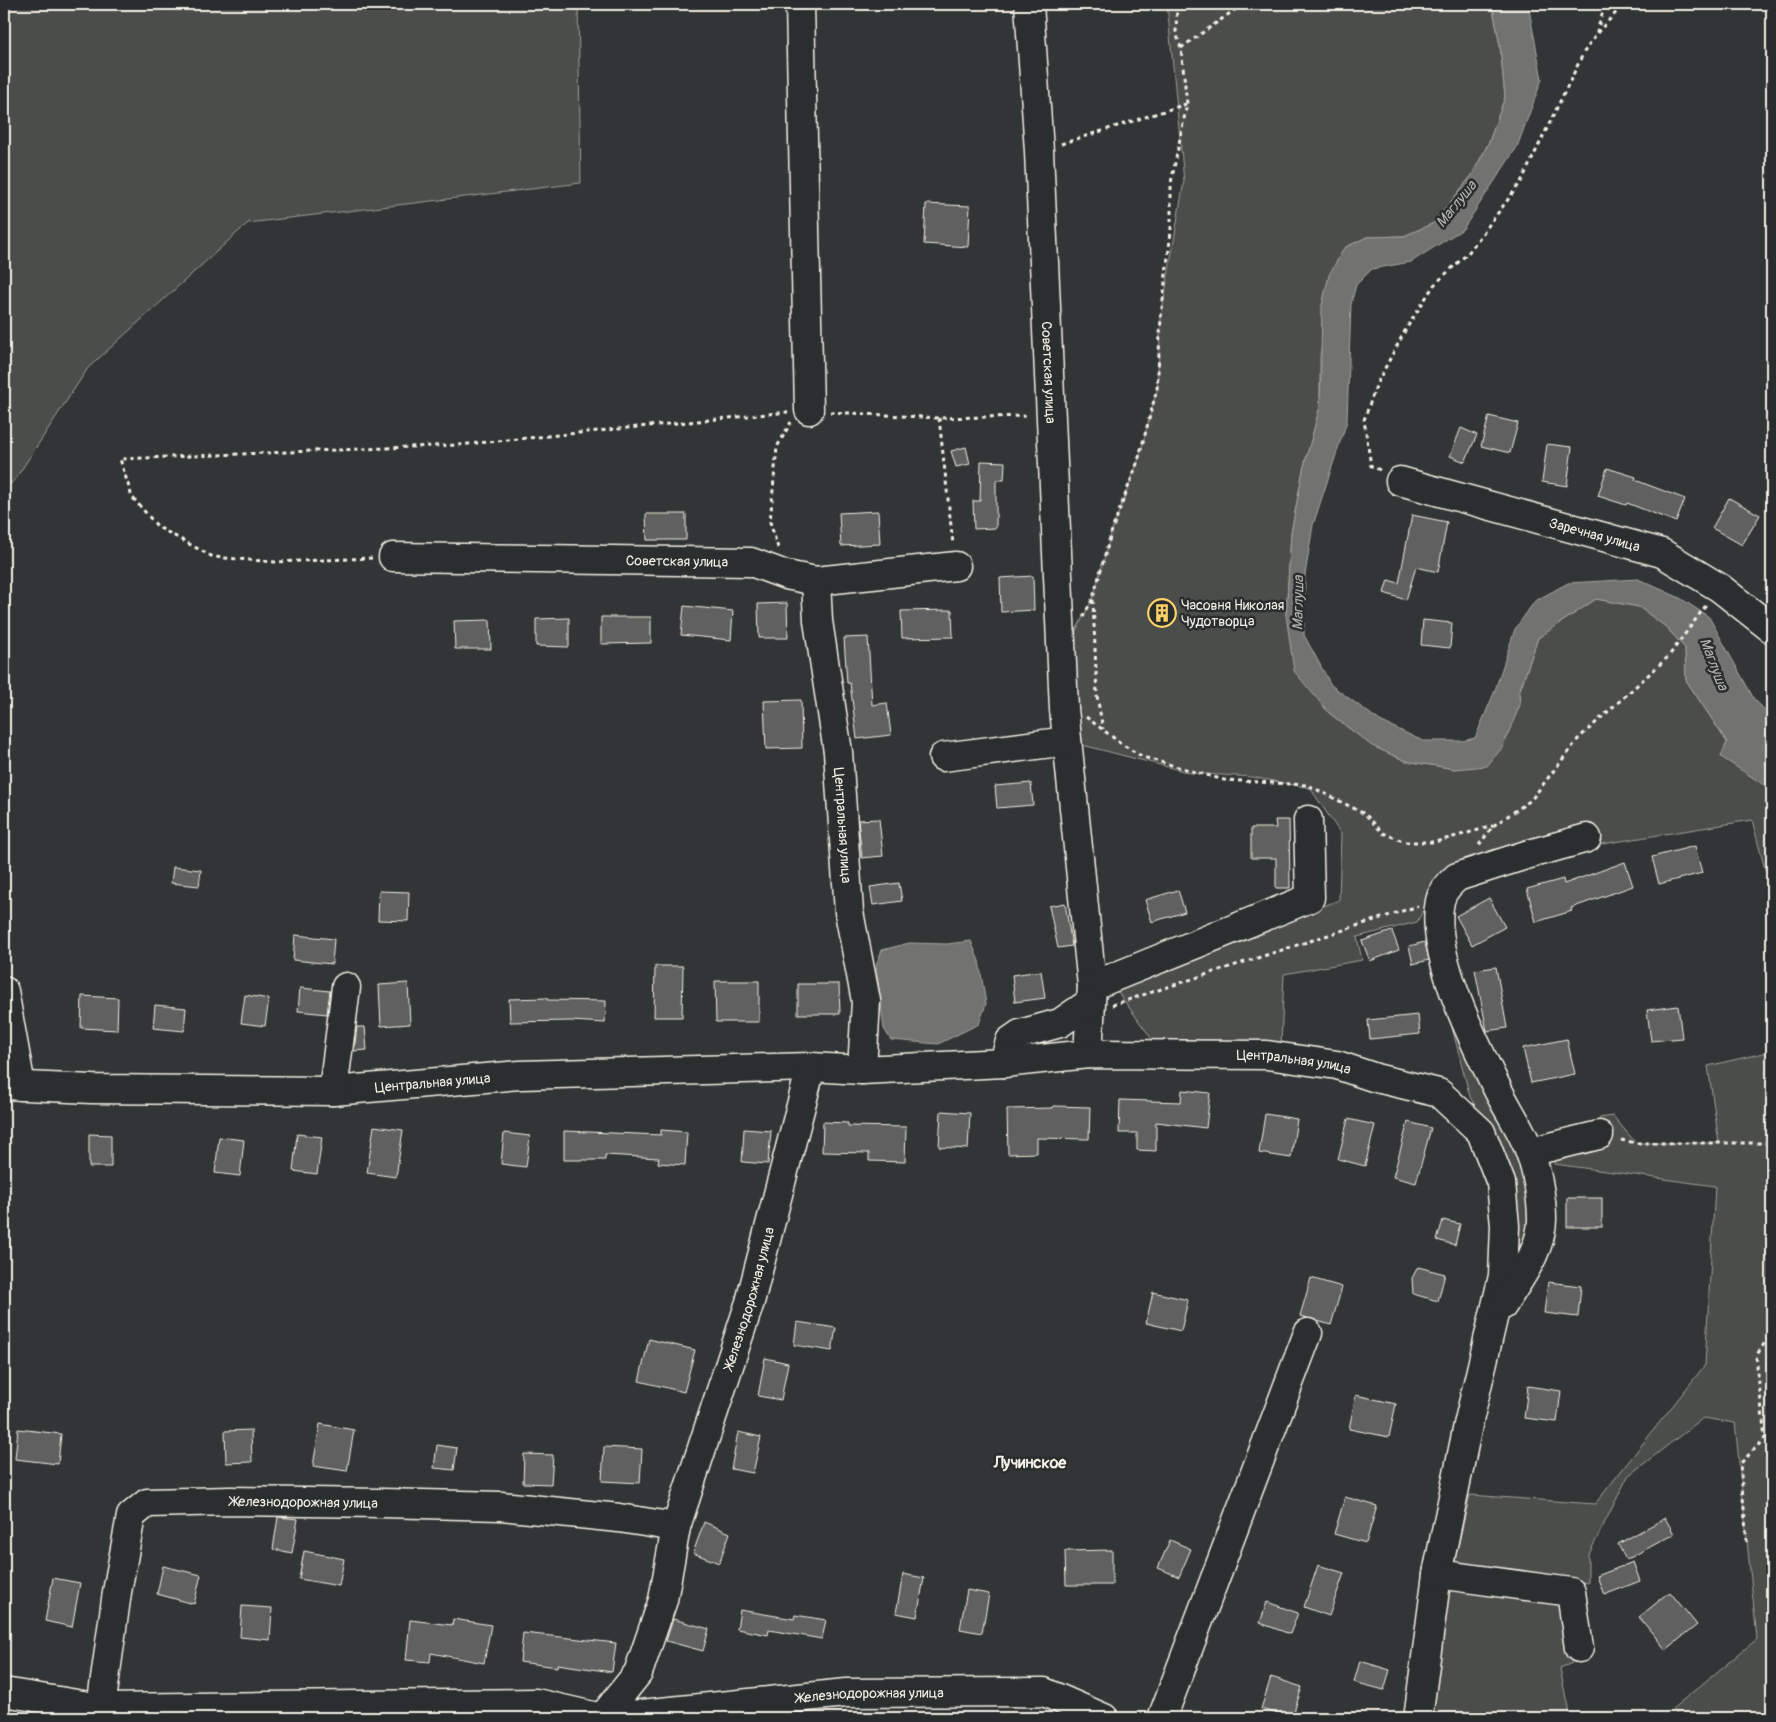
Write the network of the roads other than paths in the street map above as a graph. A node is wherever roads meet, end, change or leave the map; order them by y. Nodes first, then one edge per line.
1 (800, 4) edge
2 (1029, 4) edge
3 (809, 410) road end
4 (1400, 480) road end
5 (393, 557) road end
6 (956, 566) road end
7 (816, 581) junction
8 (1772, 629) edge
9 (1067, 741) junction
10 (943, 757) dead end
11 (1308, 820) dead end
12 (1587, 838) dead end
13 (346, 987) dead end
14 (4, 991) edge
15 (1090, 1000) junction
16 (1088, 1054) junction
17 (1004, 1063) junction
18 (811, 1067) junction
19 (862, 1070) junction
20 (12, 1086) edge
21 (333, 1091) junction
22 (1599, 1135) road end
23 (1530, 1152) junction
24 (1494, 1321) junction
25 (1308, 1333) dead end
26 (676, 1527) junction
27 (1437, 1574) junction
28 (1580, 1648) dead end
29 (4, 1692) edge
30 (101, 1708) junction
31 (305, 1712) edge
32 (602, 1718) edge
33 (1104, 1718) edge
34 (1162, 1718) edge
35 (1418, 1718) edge

1 - 3 street
2 - 9 street, Советская улица
4 - 8 street, Заречная улица
5 - 7 street, Советская улица
6 - 7 street, Советская улица
7 - 19 street, Центральная улица
9 - 10 street
9 - 15 street
11 - 15 street
12 - 23 street
13 - 21 street
14 - 20 street
15 - 16 street
15 - 17 street
16 - 17 street, Центральная улица
16 - 24 street, Центральная улица
17 - 19 street, Центральная улица
18 - 19 street, Центральная улица
18 - 21 street, Центральная улица
18 - 26 street, Железнодорожная улица
20 - 21 street, Центральная улица
22 - 23 street
23 - 24 street
24 - 27 street
25 - 34 street
26 - 30 street, Железнодорожная улица
26 - 32 street, Железнодорожная улица
27 - 28 street
27 - 35 street
29 - 30 street, Железнодорожная улица
30 - 31 street, Железнодорожная улица
31 - 32 street, Железнодорожная улица
32 - 33 street, Железнодорожная улица

